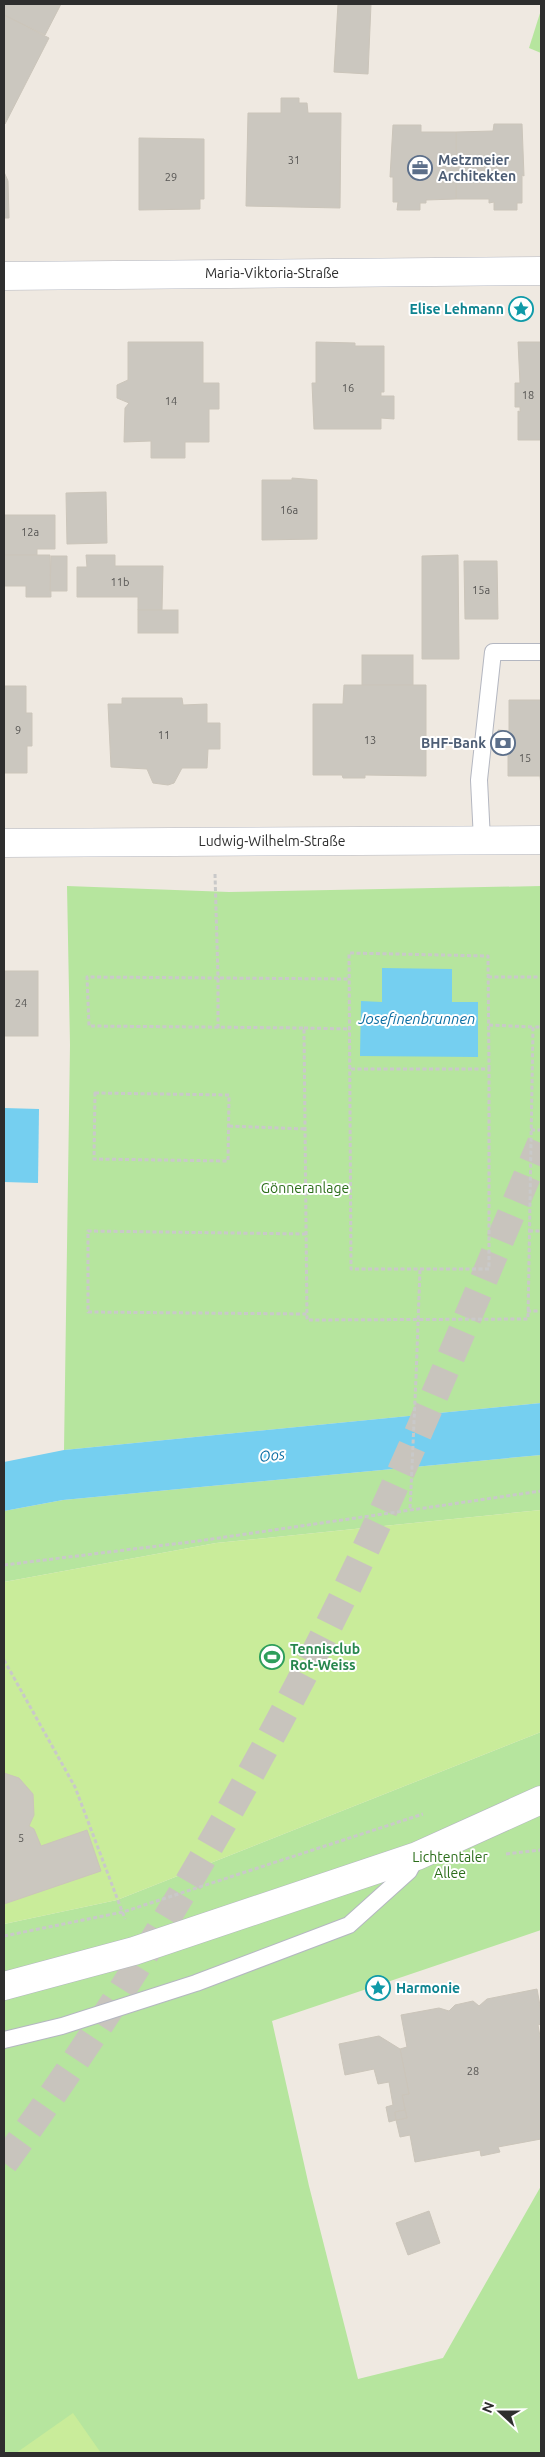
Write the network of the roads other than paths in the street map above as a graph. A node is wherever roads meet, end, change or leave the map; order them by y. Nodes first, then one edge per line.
1 (541, 271) edge
2 (4, 276) edge
3 (541, 652) edge
4 (482, 840) junction
5 (541, 840) edge
6 (4, 842) edge
7 (541, 1800) edge
8 (417, 1856) junction
9 (4, 1986) edge
10 (4, 2040) edge

1 - 2 street, Maria-Viktoria-Straße
3 - 4 lane
4 - 5 street, Ludwig-Wilhelm-Straße
4 - 6 street, Ludwig-Wilhelm-Straße
7 - 8 street
8 - 9 street
8 - 10 lane

